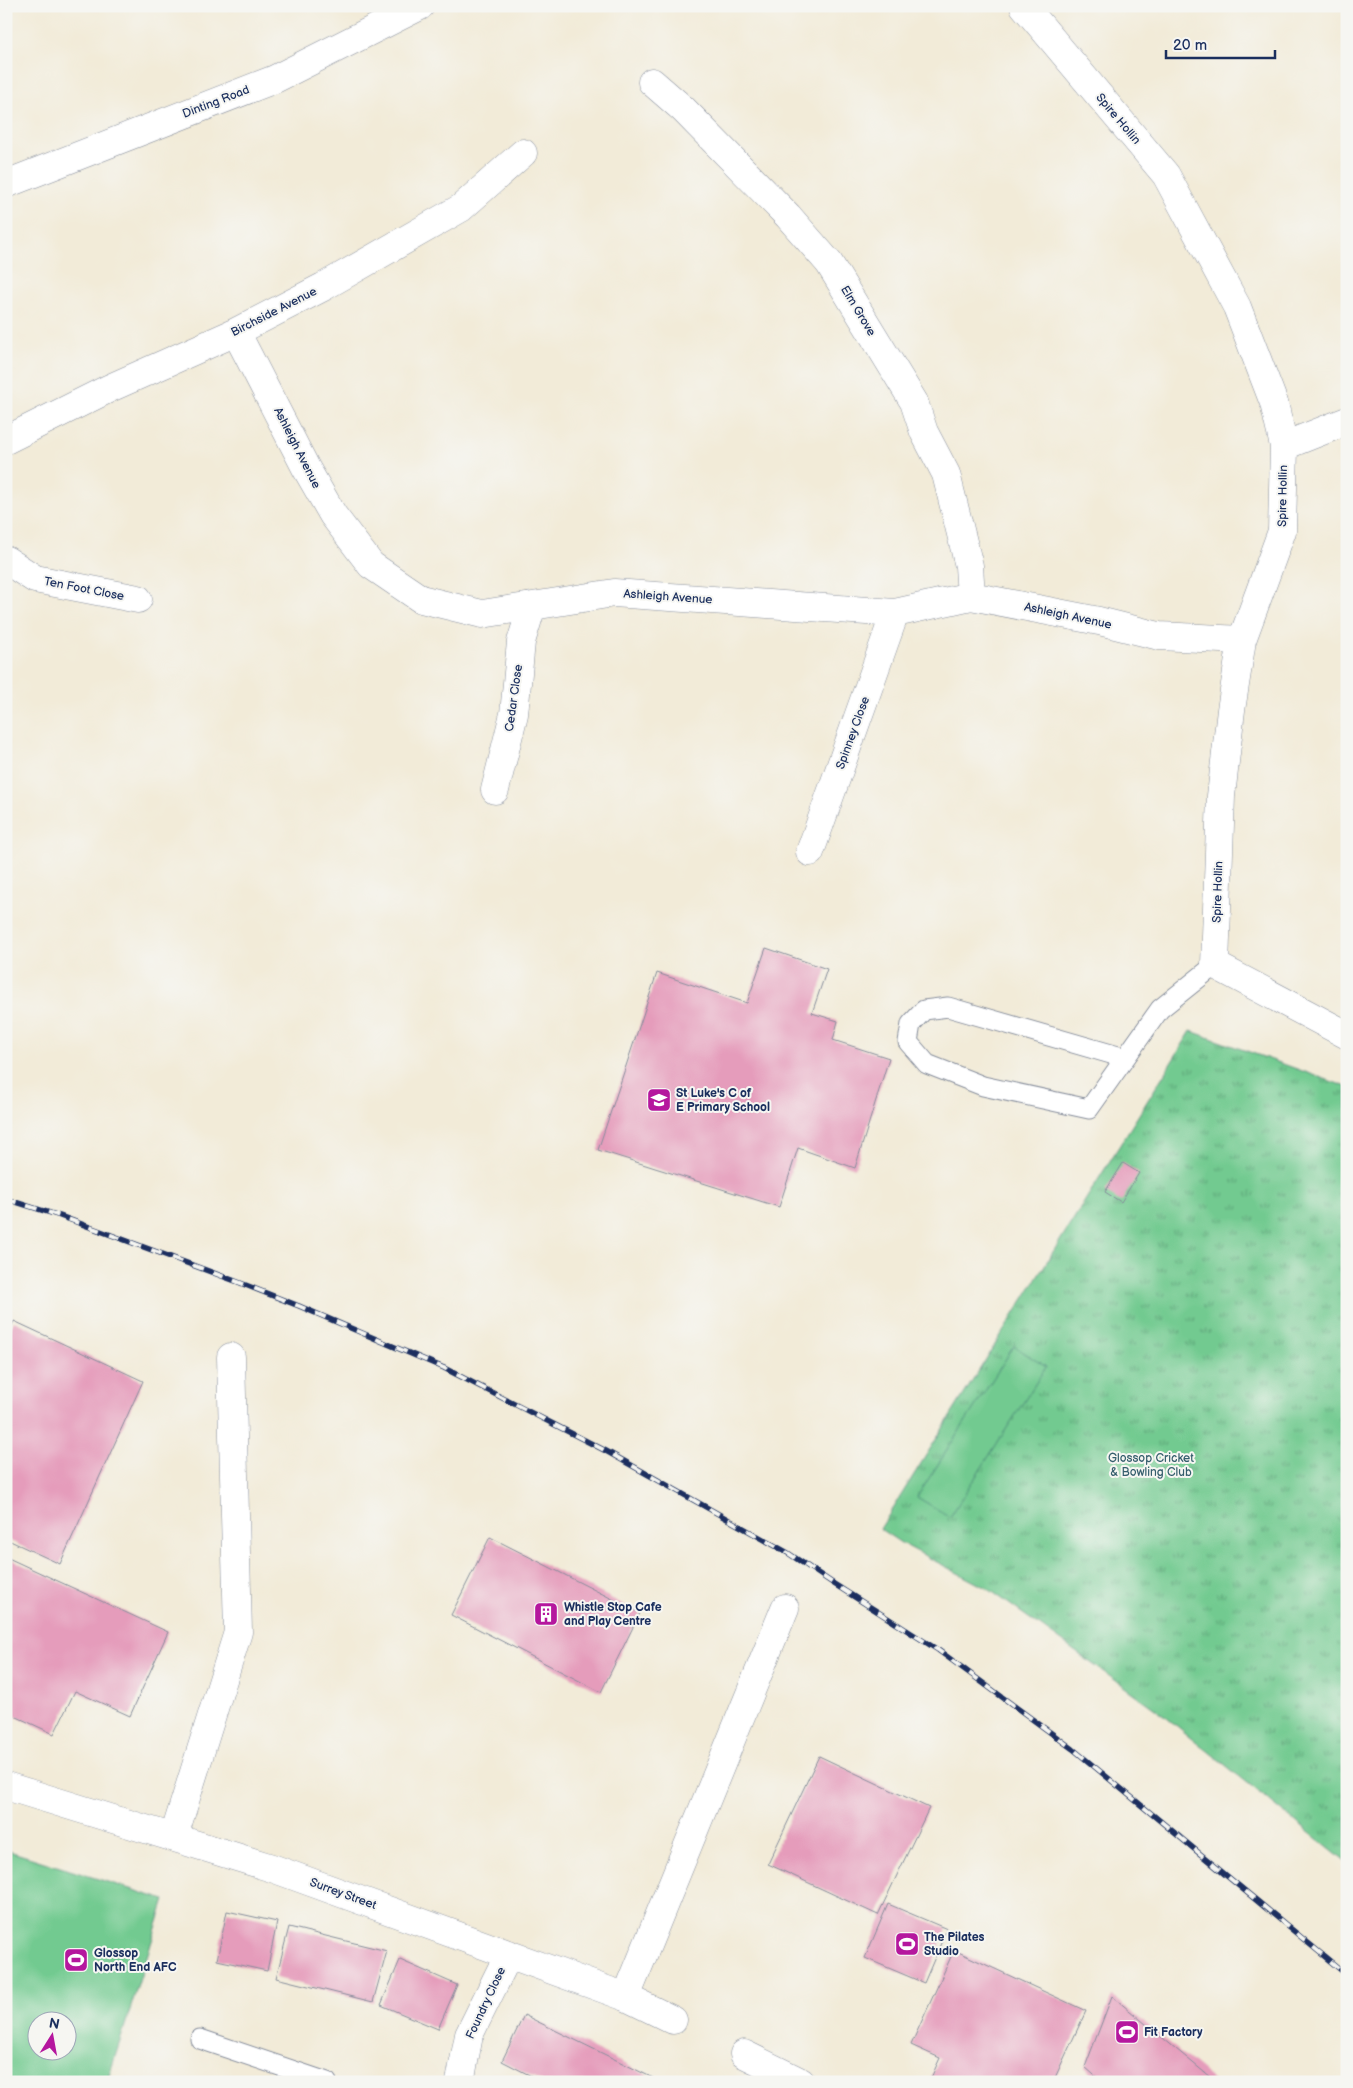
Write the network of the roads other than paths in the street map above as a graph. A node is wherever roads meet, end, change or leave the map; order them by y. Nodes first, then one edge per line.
1 (420, 6) edge
2 (1024, 6) edge
3 (652, 82) dead end
4 (523, 153) dead end
5 (6, 184) edge
6 (236, 332) junction
7 (1347, 421) edge
8 (6, 440) edge
9 (1284, 446) junction
10 (6, 560) edge
11 (971, 596) junction
12 (138, 599) dead end
13 (532, 606) junction
14 (895, 613) junction
15 (1242, 640) junction
16 (495, 790) dead end
17 (810, 852) dead end
18 (1215, 965) junction
19 (1347, 1035) edge
20 (1125, 1058) junction
21 (231, 1357) dead end
22 (785, 1608) dead end
23 (6, 1786) edge
24 (174, 1836) junction
25 (510, 1954) junction
26 (626, 1997) junction
27 (673, 2020) dead end
28 (200, 2039) dead end
29 (744, 2054) dead end
30 (327, 2082) edge
31 (460, 2082) edge
32 (801, 2082) edge

1 - 5 street, Dinting Road
2 - 9 street, Spire Hollin
3 - 11 street, Elm Grove
4 - 6 street, Birchside Avenue
6 - 8 street, Birchside Avenue
6 - 13 street, Ashleigh Avenue
7 - 9 street
9 - 15 street, Spire Hollin
10 - 12 street, Ten Foot Close
11 - 14 street, Ashleigh Avenue
11 - 15 street, Ashleigh Avenue
13 - 14 street, Ashleigh Avenue
13 - 16 street, Cedar Close
14 - 17 street, Spinney Close
15 - 18 street, Spire Hollin
18 - 19 street
18 - 20 lane
20 - 20 lane
21 - 24 street
22 - 26 street
23 - 24 street, Surrey Street
24 - 25 street, Surrey Street
25 - 26 street, Surrey Street
25 - 31 street, Foundry Close
26 - 27 street, Surrey Street
28 - 30 lane
29 - 32 street

